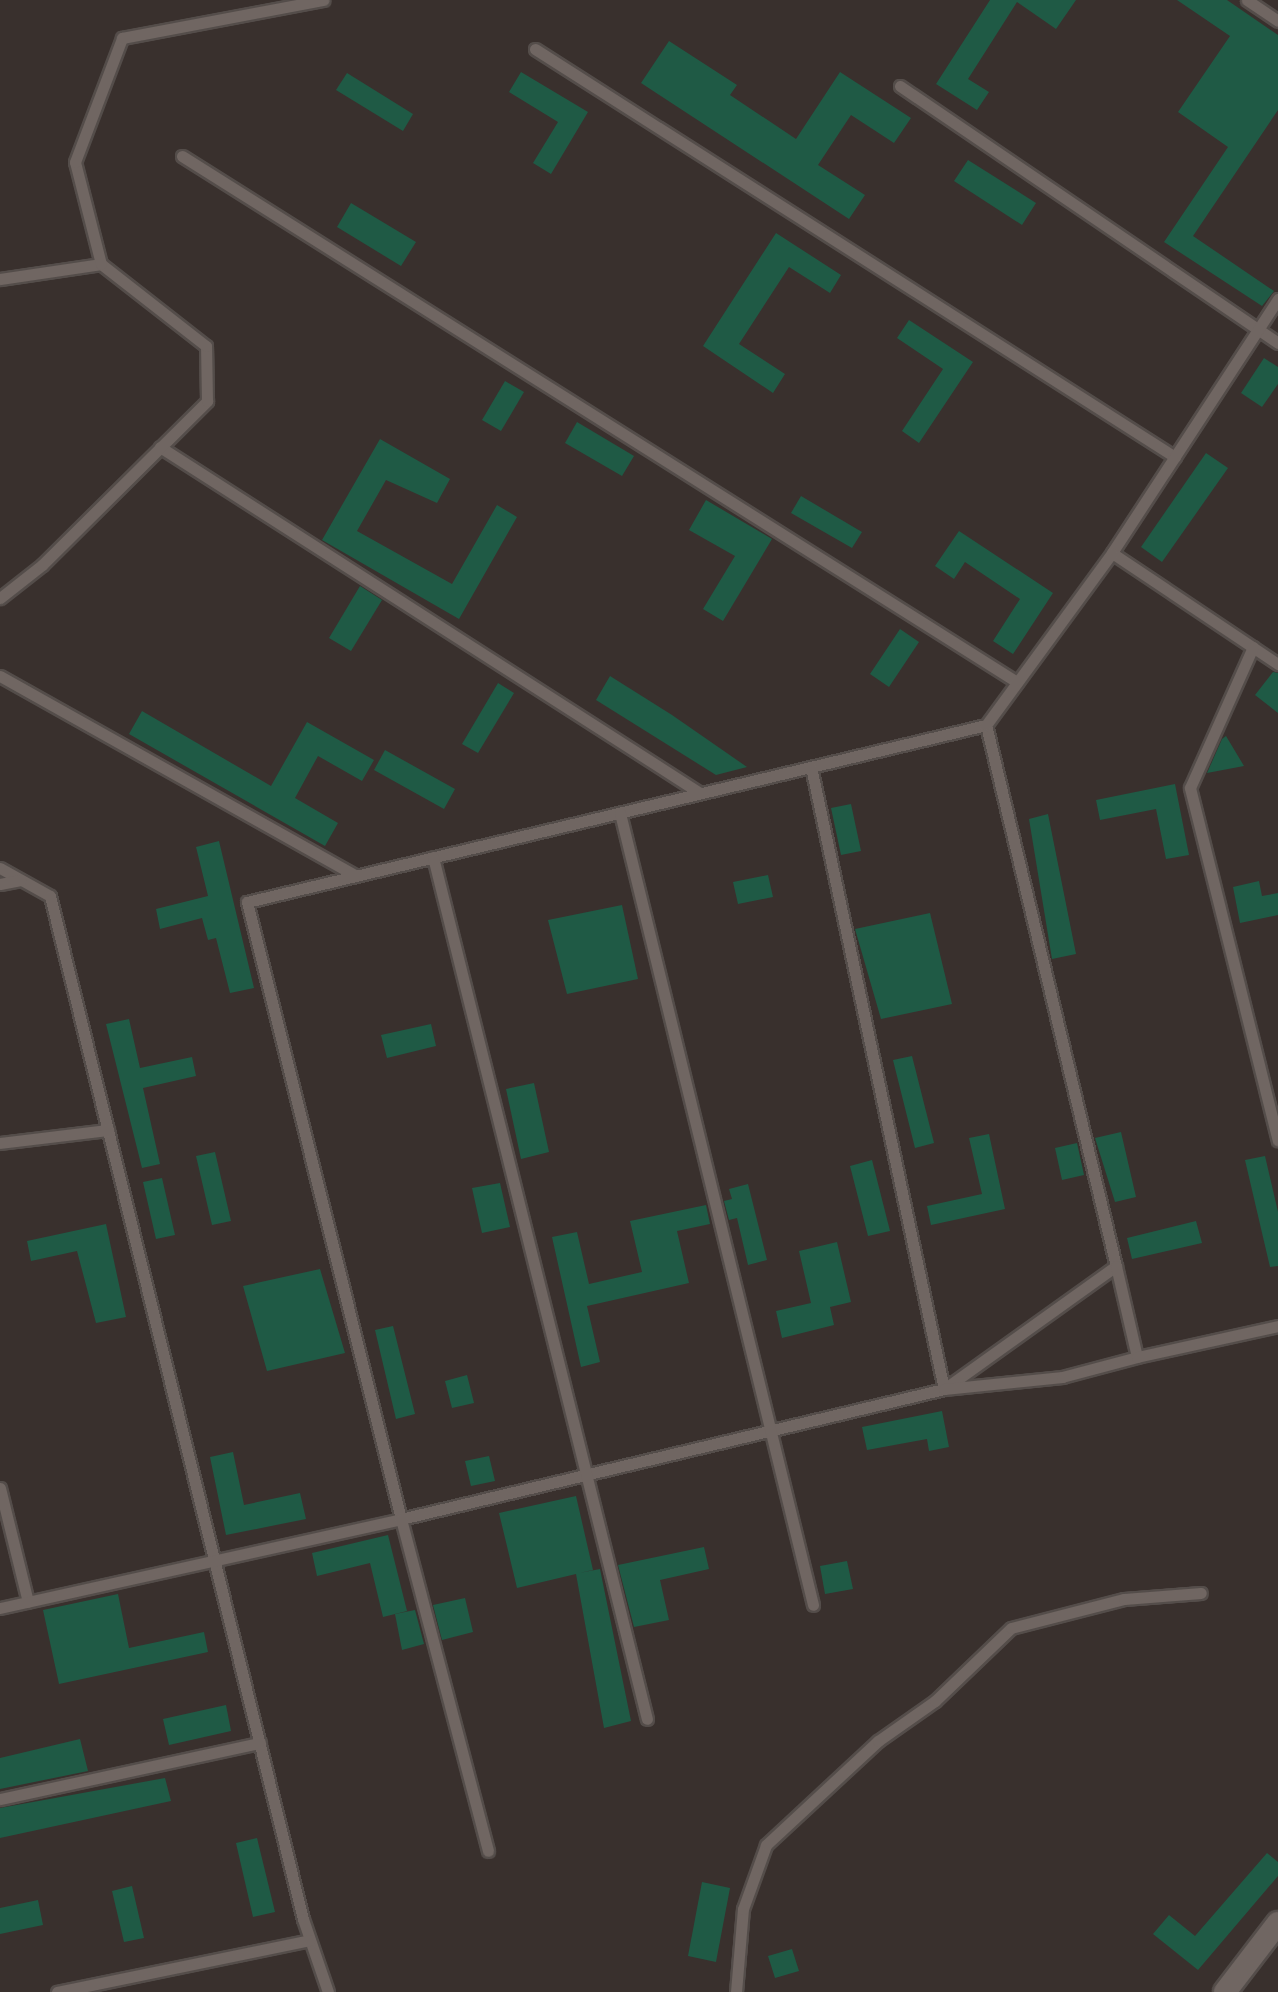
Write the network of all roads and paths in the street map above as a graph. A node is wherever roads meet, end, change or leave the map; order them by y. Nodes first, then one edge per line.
1 (323, 0) edge
2 (1247, 0) edge
3 (1278, 21) edge
4 (535, 48) dead end
5 (900, 86) dead end
6 (182, 156) dead end
7 (101, 264) junction
8 (0, 278) edge
9 (1278, 299) edge
10 (1258, 330) junction
11 (1278, 343) edge
12 (160, 446) junction
13 (1175, 457) junction
14 (1112, 553) junction
15 (0, 598) edge
16 (1253, 647) junction
17 (1278, 664) edge
18 (0, 676) edge
19 (1017, 682) junction
20 (986, 724) junction
21 (812, 767) junction
22 (700, 793) junction
23 (620, 812) junction
24 (434, 857) junction
25 (0, 868) edge
26 (356, 876) junction
27 (21, 880) junction
28 (0, 884) edge
29 (108, 1130) junction
30 (1278, 1140) edge
31 (0, 1143) edge
32 (1116, 1266) junction
33 (1278, 1326) edge
34 (1137, 1357) junction
35 (944, 1389) junction
36 (771, 1433) junction
37 (587, 1479) junction
38 (0, 1488) edge
39 (400, 1520) junction
40 (216, 1564) junction
41 (1201, 1594) dead end
42 (28, 1602) junction
43 (813, 1605) dead end
44 (0, 1608) edge
45 (647, 1719) dead end
46 (260, 1743) junction
47 (0, 1799) edge
48 (488, 1851) dead end
49 (1278, 1922) edge
50 (310, 1940) junction
51 (57, 1992) edge
52 (328, 1992) edge
53 (736, 1992) edge
54 (1226, 1992) edge

1 - 7 lane
2 - 3 lane
4 - 13 lane
5 - 10 lane
6 - 19 lane
7 - 8 lane
7 - 12 lane
9 - 10 lane
10 - 11 lane
10 - 13 lane
12 - 15 lane
12 - 22 lane
13 - 14 lane
14 - 16 lane
14 - 19 lane
16 - 17 lane
16 - 30 lane
18 - 26 lane
19 - 20 lane
20 - 21 lane
20 - 32 lane
21 - 22 lane
21 - 35 lane
22 - 23 lane
23 - 24 lane
23 - 36 lane
24 - 26 lane
24 - 37 lane
25 - 27 lane
26 - 39 lane
27 - 28 lane
27 - 29 lane
29 - 31 lane
29 - 40 lane
32 - 34 lane
32 - 35 lane
33 - 34 lane
34 - 35 lane
35 - 36 lane
36 - 37 lane
36 - 43 lane
37 - 39 lane
37 - 45 lane
38 - 42 lane
39 - 40 lane
39 - 48 lane
40 - 42 lane
40 - 46 lane
41 - 53 lane
42 - 44 lane
46 - 47 lane
46 - 50 lane
49 - 54 street
50 - 51 lane
50 - 52 lane

